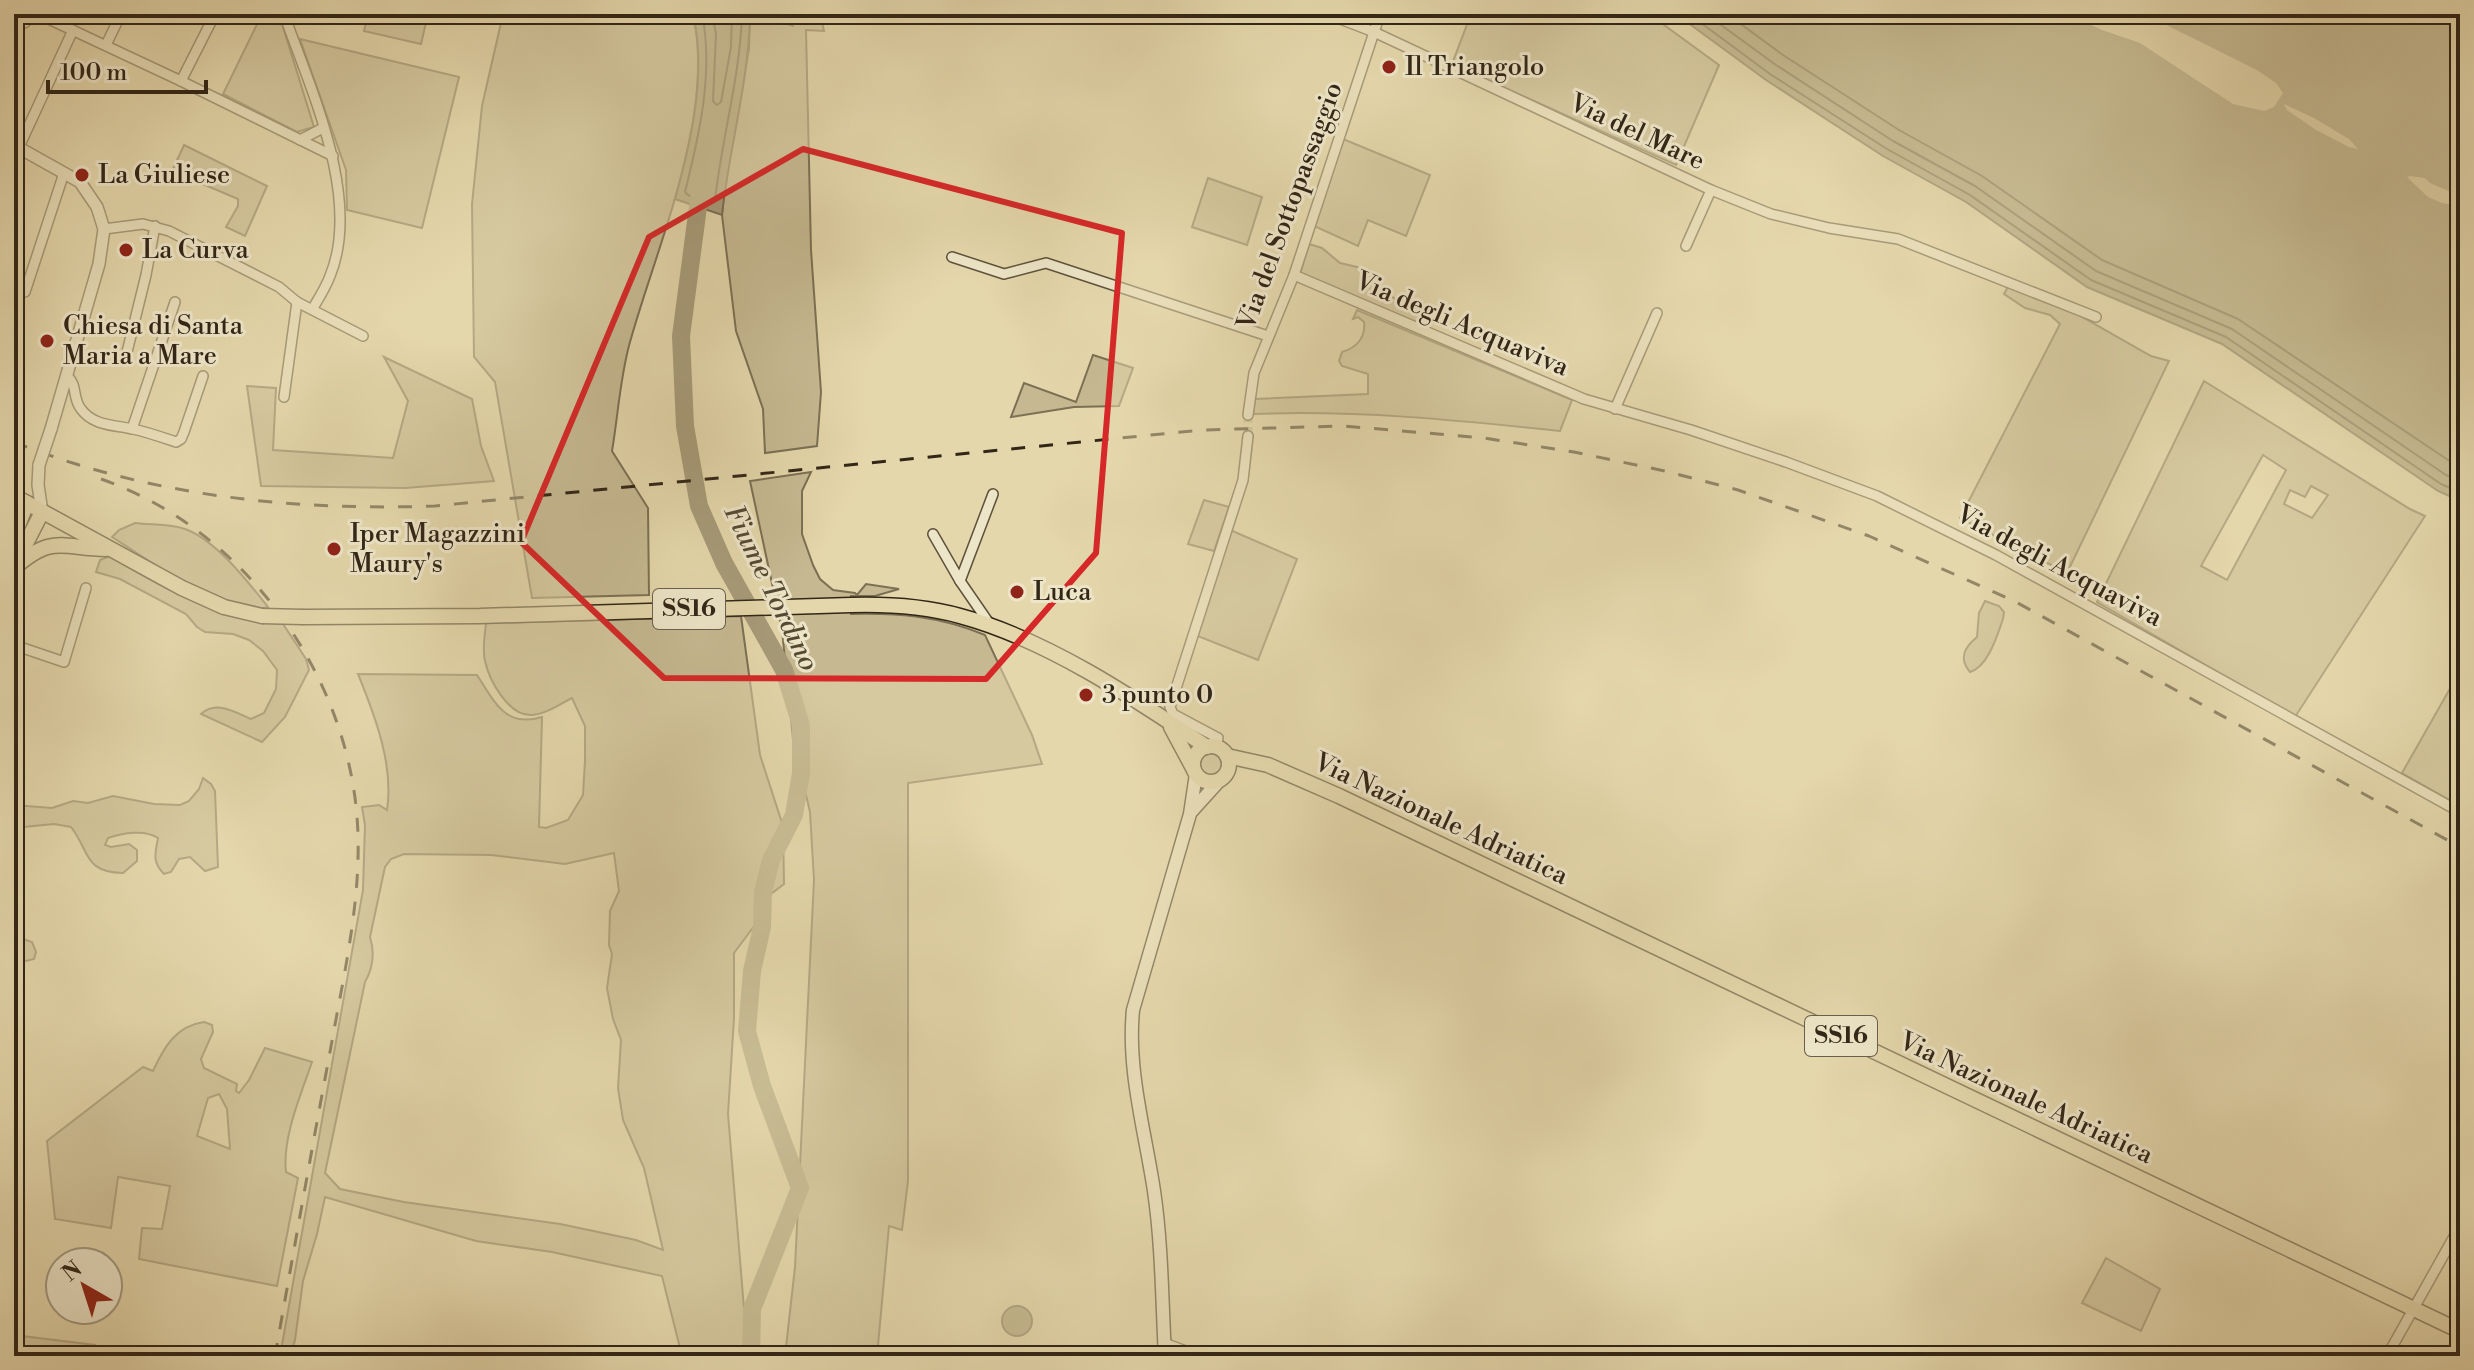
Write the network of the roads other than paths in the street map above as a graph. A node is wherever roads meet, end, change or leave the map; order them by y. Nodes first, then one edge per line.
1 (121, 14) edge
2 (215, 14) edge
3 (284, 14) edge
4 (1327, 14) edge
5 (1380, 14) edge
6 (27, 18) edge
7 (73, 30) junction
8 (14, 31) edge
9 (1374, 32) junction
10 (106, 45) junction
11 (181, 81) junction
12 (323, 128) junction
13 (300, 140) junction
14 (16, 146) edge
15 (333, 156) junction
16 (64, 173) junction
17 (1711, 190) junction
18 (155, 226) junction
19 (104, 229) junction
20 (1686, 246) dead end
21 (952, 257) dead end
22 (1294, 275) junction
23 (25, 292) dead end
24 (175, 302) dead end
25 (297, 302) junction
26 (313, 308) junction
27 (1657, 313) dead end
28 (2096, 317) dead end
29 (363, 336) dead end
30 (1268, 336) junction
31 (126, 356) dead end
32 (67, 376) junction
33 (203, 376) dead end
34 (284, 397) dead end
35 (1615, 409) junction
36 (1248, 415) tunnel mouth
37 (132, 429) junction
38 (1248, 436) tunnel mouth
39 (39, 465) junction
40 (993, 494) dead end
41 (20, 500) edge
42 (42, 512) junction
43 (933, 534) dead end
44 (14, 536) edge
45 (111, 549) junction
46 (14, 567) edge
47 (960, 581) junction
48 (86, 588) dead end
49 (984, 624) junction
50 (14, 645) edge
51 (1167, 720) junction
52 (1217, 750) junction
53 (1268, 765) junction
54 (1194, 771) junction
55 (1222, 778) junction
56 (2460, 812) edge
57 (1190, 814) junction
58 (2460, 1227) edge
59 (2413, 1309) junction
60 (2460, 1331) edge
61 (1165, 1350) edge
62 (1196, 1356) edge
63 (2387, 1356) edge

1 - 10 street
2 - 11 street
3 - 12 street
4 - 9 street, Via del Mare
5 - 9 street, Via del Sottopassaggio
6 - 7 street
6 - 8 street
7 - 10 street
7 - 14 street
9 - 17 street, Via del Mare
9 - 22 street, Via del Sottopassaggio
10 - 11 street
11 - 13 street
12 - 13 street
12 - 15 street
13 - 15 street
14 - 16 street
15 - 26 street
16 - 19 street
16 - 23 street
17 - 20 street, Via del Mare
17 - 28 street, Via del Mare
18 - 19 street
18 - 25 street
18 - 31 street
19 - 32 street
21 - 30 street
22 - 30 street, Via del Sottopassaggio
22 - 35 street, Via degli Acquaviva
24 - 37 street
25 - 26 street
25 - 34 street
26 - 29 street
27 - 35 street
30 - 36 street, Via del Sottopassaggio
32 - 37 street
32 - 39 street, bridge
33 - 37 street
35 - 56 street, Via degli Acquaviva
38 - 52 street
39 - 41 street
39 - 42 street
40 - 47 street
41 - 42 main road, SS16
41 - 44 main road
42 - 45 main road, SS16
42 - 46 main road
43 - 47 street
45 - 46 main road
45 - 49 main road, Via Nazionale Adriatica / SS16, bridge
47 - 49 street
48 - 50 street
49 - 51 main road, Via Nazionale Adriatica / SS16
51 - 52 main road, Via Nazionale Adriatica / SS16
51 - 54 main road, Via Nazionale Adriatica / SS16
52 - 53 main road, Via Nazionale Adriatica / SS16
52 - 54 main road
52 - 55 main road
53 - 55 main road
53 - 59 main road, Via Nazionale Adriatica / SS16
54 - 55 main road
54 - 57 main road
55 - 57 main road
57 - 61 main road
58 - 59 street
59 - 60 main road, Via Nazionale Adriatica / SS16
59 - 63 street
61 - 62 street

